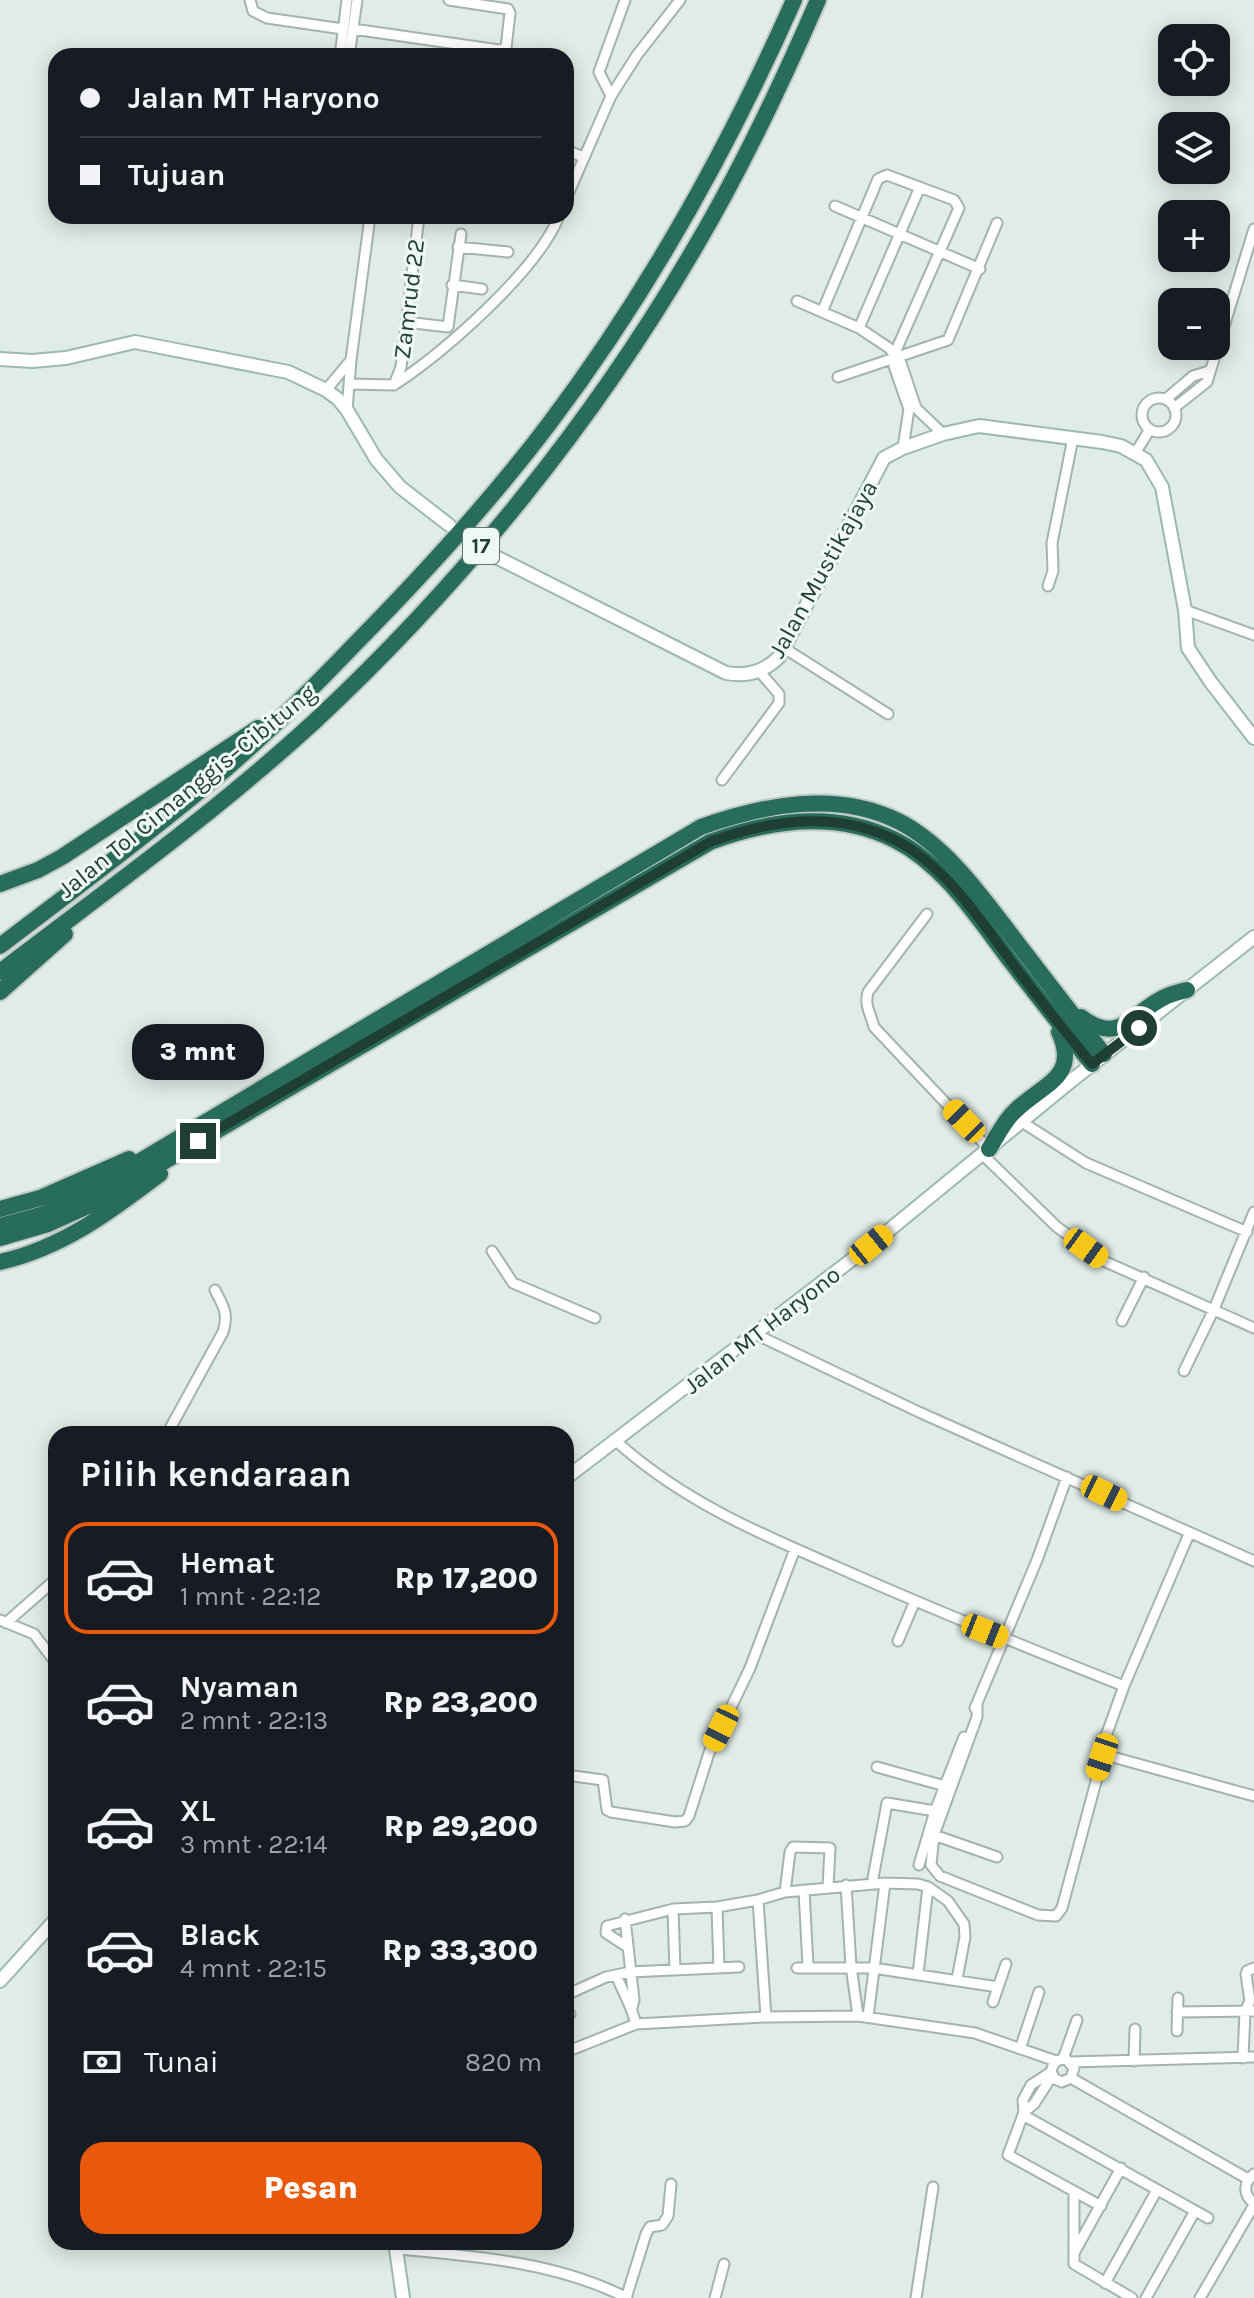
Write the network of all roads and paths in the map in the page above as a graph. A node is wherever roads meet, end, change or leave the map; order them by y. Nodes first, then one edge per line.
1 (250, 0) edge
2 (347, 0) edge
3 (357, 0) edge
4 (449, 0) edge
5 (625, 0) edge
6 (680, 0) edge
7 (794, 0) edge
8 (818, 0) edge
9 (348, 29) junction
10 (342, 48) edge
11 (349, 48) edge
12 (488, 48) edge
13 (506, 48) edge
14 (611, 96) junction
15 (574, 153) edge
16 (583, 157) junction
17 (574, 179) edge
18 (920, 187) junction
19 (835, 206) dead end
20 (861, 218) junction
21 (997, 223) dead end
22 (367, 224) edge
23 (418, 224) edge
24 (556, 224) edge
25 (1254, 229) edge
26 (461, 234) dead end
27 (900, 235) junction
28 (458, 247) junction
29 (508, 252) dead end
30 (939, 252) junction
31 (980, 269) junction
32 (452, 285) junction
33 (482, 289) dead end
34 (797, 301) dead end
35 (822, 312) junction
36 (406, 322) junction
37 (859, 328) junction
38 (895, 358) junction
39 (0, 359) edge
40 (351, 360) junction
41 (1209, 371) junction
42 (838, 377) dead end
43 (397, 383) junction
44 (351, 384) junction
45 (326, 390) junction
46 (1166, 399) junction
47 (1174, 408) junction
48 (347, 410) junction
49 (1150, 429) junction
50 (943, 434) junction
51 (1073, 438) junction
52 (903, 448) junction
53 (1136, 452) junction
54 (449, 525) dead end
55 (492, 555) dead end
56 (1048, 586) dead end
57 (1185, 610) junction
58 (1254, 635) edge
59 (784, 648) junction
60 (759, 671) junction
61 (296, 705) junction
62 (888, 714) dead end
63 (1254, 738) edge
64 (722, 780) dead end
65 (159, 851) junction
66 (942, 866) junction
67 (0, 884) edge
68 (927, 914) dead end
69 (1254, 937) edge
70 (0, 946) edge
71 (0, 972) edge
72 (1187, 990) junction
73 (0, 992) edge
74 (1058, 1010) junction
75 (1098, 1059) junction
76 (1022, 1122) junction
77 (225, 1125) junction
78 (176, 1140) junction
79 (986, 1152) junction
80 (0, 1209) edge
81 (1254, 1212) edge
82 (0, 1226) edge
83 (1247, 1232) junction
84 (0, 1238) edge
85 (492, 1251) dead end
86 (0, 1262) edge
87 (1144, 1277) junction
88 (215, 1290) dead end
89 (1214, 1309) junction
90 (595, 1318) dead end
91 (1122, 1321) dead end
92 (1254, 1328) edge
93 (755, 1334) junction
94 (1184, 1371) dead end
95 (171, 1426) edge
96 (616, 1441) junction
97 (574, 1472) edge
98 (1067, 1477) junction
99 (1189, 1534) junction
100 (795, 1549) junction
101 (1254, 1561) edge
102 (48, 1585) edge
103 (915, 1601) junction
104 (3, 1622) edge
105 (1005, 1639) junction
106 (898, 1641) dead end
107 (48, 1652) edge
108 (1124, 1686) junction
109 (977, 1705) junction
110 (1104, 1752) junction
111 (877, 1767) dead end
112 (574, 1776) edge
113 (945, 1786) junction
114 (1254, 1796) edge
115 (935, 1811) junction
116 (934, 1835) junction
117 (997, 1857) dead end
118 (919, 1865) dead end
119 (873, 1878) dead end
120 (885, 1883) junction
121 (846, 1885) junction
122 (828, 1887) junction
123 (928, 1887) junction
124 (804, 1890) junction
125 (785, 1892) junction
126 (758, 1900) junction
127 (717, 1907) junction
128 (673, 1909) junction
129 (625, 1919) junction
130 (48, 1928) edge
131 (626, 1946) junction
132 (1006, 1964) dead end
133 (851, 1966) junction
134 (739, 1967) dead end
135 (719, 1968) junction
136 (873, 1968) junction
137 (1254, 1968) edge
138 (675, 1970) junction
139 (630, 1972) junction
140 (918, 1974) junction
141 (616, 1975) junction
142 (957, 1979) junction
143 (0, 1981) edge
144 (998, 1987) junction
145 (574, 1992) edge
146 (1039, 1992) dead end
147 (1178, 1998) dead end
148 (993, 2002) dead end
149 (632, 2008) junction
150 (1251, 2008) edge
151 (1177, 2012) junction
152 (863, 2016) junction
153 (766, 2017) junction
154 (1077, 2020) dead end
155 (636, 2024) junction
156 (1135, 2029) dead end
157 (1177, 2031) dead end
158 (574, 2049) edge
159 (1020, 2049) junction
160 (1249, 2057) edge
161 (1063, 2061) junction
162 (1134, 2061) junction
163 (1052, 2074) junction
164 (1071, 2078) junction
165 (1023, 2114) junction
166 (1121, 2168) junction
167 (1251, 2177) edge
168 (671, 2184) dead end
169 (933, 2187) dead end
170 (1157, 2190) junction
171 (1074, 2193) junction
172 (1254, 2204) edge
173 (1101, 2206) junction
174 (1195, 2211) junction
175 (1208, 2218) dead end
176 (397, 2250) edge
177 (432, 2250) edge
178 (1072, 2256) junction
179 (724, 2264) dead end
180 (1105, 2283) junction
181 (403, 2298) edge
182 (627, 2298) edge
183 (715, 2298) edge
184 (916, 2298) edge
185 (1132, 2298) edge
186 (1146, 2298) edge
187 (1200, 2298) edge

1 - 9 street
2 - 9 street
3 - 9 street
4 - 13 street
5 - 14 street
6 - 14 street
7 - 61 highway, Jalan Tol Cimanggis–Cibitung / 17
8 - 65 highway, Jalan Tol Cimanggis–Cibitung / 17
9 - 10 street
9 - 11 street
9 - 12 street
14 - 16 street
15 - 16 street
16 - 17 street
18 - 20 street
18 - 27 street
18 - 30 street
19 - 20 street
20 - 27 street
20 - 35 street
21 - 31 street
22 - 40 street
23 - 36 street, Zamrud 22
24 - 43 street
25 - 41 street
26 - 28 street
27 - 30 street
27 - 37 street
28 - 29 street
28 - 32 street
30 - 31 street
30 - 38 street
31 - 38 street
32 - 33 street
32 - 36 street
34 - 35 street
35 - 37 street
36 - 43 street, Zamrud 22
37 - 38 street
38 - 42 street
38 - 50 street
38 - 52 street
39 - 45 street
40 - 44 street
40 - 45 street
41 - 46 street
41 - 47 street
43 - 44 street, Zamrud 22
44 - 48 street
45 - 48 street
46 - 47 street
46 - 49 street
47 - 49 street
48 - 54 street
49 - 53 street
50 - 51 street, Jalan Mustikajaya
50 - 52 street, Jalan Mustikajaya
51 - 53 street, Jalan Mustikajaya
51 - 56 street
52 - 59 street, Jalan Mustikajaya
53 - 57 street
55 - 60 street, Jalan Mustikajaya
57 - 58 street
57 - 63 street
59 - 60 street, Jalan Mustikajaya
59 - 62 street
60 - 64 street
61 - 67 highway
61 - 70 highway, Jalan Tol Cimanggis–Cibitung / 17
65 - 71 highway, Jalan Tol Cimanggis–Cibitung / 17
65 - 73 highway
66 - 74 highway
66 - 77 highway
66 - 78 highway
68 - 79 street
69 - 72 street, Jalan MT Haryono
72 - 74 highway
72 - 75 street, Jalan MT Haryono
74 - 75 highway
74 - 79 highway
75 - 76 street, Jalan MT Haryono
76 - 79 street, Jalan MT Haryono
76 - 83 street
77 - 84 highway
77 - 86 highway
78 - 80 highway
78 - 82 highway
79 - 87 street
79 - 93 street, Jalan MT Haryono
81 - 83 street
83 - 89 street
85 - 90 street
87 - 89 street
87 - 91 street
88 - 95 street
89 - 92 street
89 - 94 street
93 - 96 street, Jalan MT Haryono
93 - 98 street
96 - 97 street, Jalan MT Haryono
96 - 100 street
98 - 99 street
98 - 105 street
99 - 101 street
99 - 108 street
100 - 103 street
100 - 112 street
102 - 104 street
103 - 105 street
103 - 106 street
104 - 107 street
105 - 108 street
105 - 109 street
108 - 110 street
109 - 113 street
109 - 116 street
110 - 114 street
110 - 116 street
111 - 113 street
113 - 115 street
115 - 118 street
115 - 119 street
116 - 117 street
120 - 121 street
120 - 123 street
120 - 136 street
121 - 122 street
121 - 133 street
122 - 124 street
122 - 125 street
123 - 140 street
123 - 142 street
124 - 125 street
124 - 133 street
125 - 126 street
126 - 127 street
126 - 153 street
127 - 128 street
127 - 135 street
128 - 129 street
128 - 138 street
129 - 131 street
129 - 131 street
130 - 143 street
131 - 139 street
132 - 144 street
133 - 136 street
133 - 152 street
134 - 135 street
135 - 138 street
136 - 140 street
136 - 152 street
137 - 150 street
138 - 139 street
139 - 141 street
139 - 149 street
140 - 142 street
141 - 145 street
141 - 149 street
142 - 144 street
144 - 148 street
146 - 159 street
147 - 151 street
149 - 155 street
150 - 151 street
150 - 160 street
151 - 157 street
152 - 153 street
152 - 159 street
153 - 155 street
154 - 161 street
155 - 158 street
156 - 162 street
159 - 161 street
160 - 162 street
161 - 162 street
161 - 163 street
161 - 164 street
163 - 164 street
163 - 165 street
164 - 167 street
165 - 166 street
165 - 171 street
166 - 170 street
166 - 173 street
167 - 172 street
168 - 182 street
169 - 184 street
170 - 174 street
170 - 180 street
171 - 173 street
171 - 178 street
172 - 187 street
173 - 178 street
174 - 175 street
174 - 186 street
176 - 181 street
177 - 182 street
178 - 180 street
179 - 183 street
180 - 185 street

